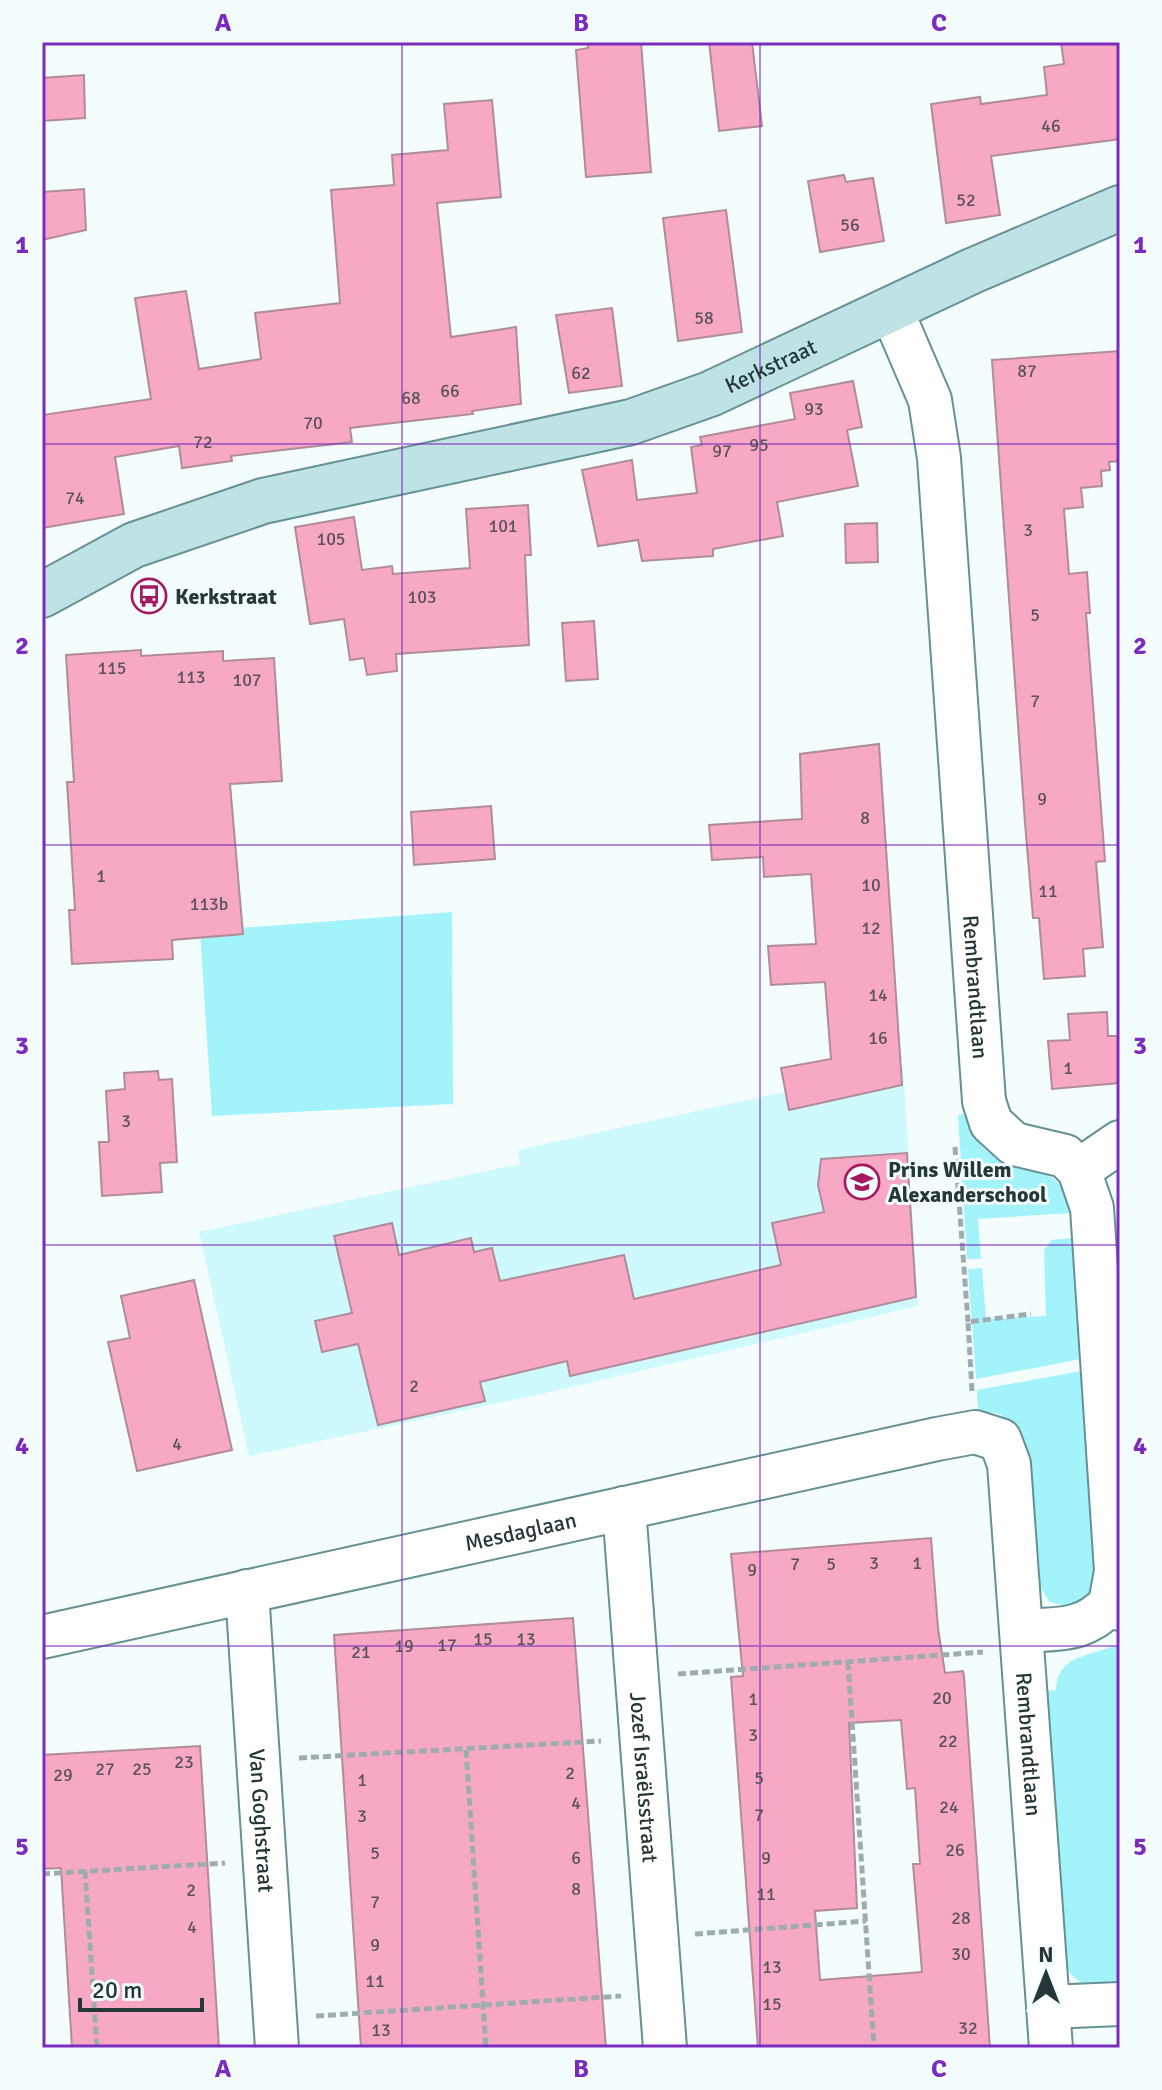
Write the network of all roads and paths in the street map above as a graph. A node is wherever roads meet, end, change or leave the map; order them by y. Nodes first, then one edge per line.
1 (1120, 208) edge
2 (891, 309) junction
3 (42, 595) edge
4 (955, 1142) dead end
5 (1120, 1142) edge
6 (1079, 1170) junction
7 (1031, 1314) dead end
8 (968, 1322) junction
9 (987, 1436) junction
10 (624, 1508) junction
11 (247, 1591) junction
12 (1115, 1607) edge
13 (42, 1637) edge
14 (1022, 1640) junction
15 (848, 1662) junction
16 (637, 1677) junction
17 (641, 1739) junction
18 (466, 1750) junction
19 (258, 1760) junction
20 (265, 1860) junction
21 (85, 1871) junction
22 (42, 1874) edge
23 (866, 1921) junction
24 (656, 1937) junction
25 (660, 1994) junction
26 (1120, 2004) edge
27 (483, 2006) junction
28 (1048, 2007) junction
29 (276, 2033) edge
30 (97, 2048) edge
31 (486, 2048) edge
32 (665, 2048) edge
33 (874, 2048) edge
34 (1051, 2048) edge

1 - 2 street, Kerkstraat
2 - 3 street, Kerkstraat
2 - 6 street, Rembrandtlaan
4 - 8 path
5 - 6 street
6 - 12 street
7 - 8 path
8 - 9 path
9 - 10 street, Mesdaglaan
9 - 14 street, Rembrandtlaan
10 - 11 street, Mesdaglaan
10 - 16 street, Jozef Israëlsstraat
11 - 13 street, Mesdaglaan
11 - 19 street, Van Goghstraat
12 - 14 street
14 - 15 path
14 - 28 street, Rembrandtlaan
15 - 16 path
15 - 23 path
16 - 17 street, Jozef Israëlsstraat
17 - 18 path
17 - 24 street, Jozef Israëlsstraat
18 - 19 path
18 - 27 path
19 - 20 street, Van Goghstraat
20 - 21 path
20 - 29 street, Van Goghstraat
21 - 22 path
21 - 30 path
23 - 24 path
23 - 33 path
24 - 25 street, Jozef Israëlsstraat
25 - 27 path
25 - 32 street, Jozef Israëlsstraat
26 - 28 street
27 - 29 path
27 - 31 path
28 - 34 street, Rembrandtlaan

